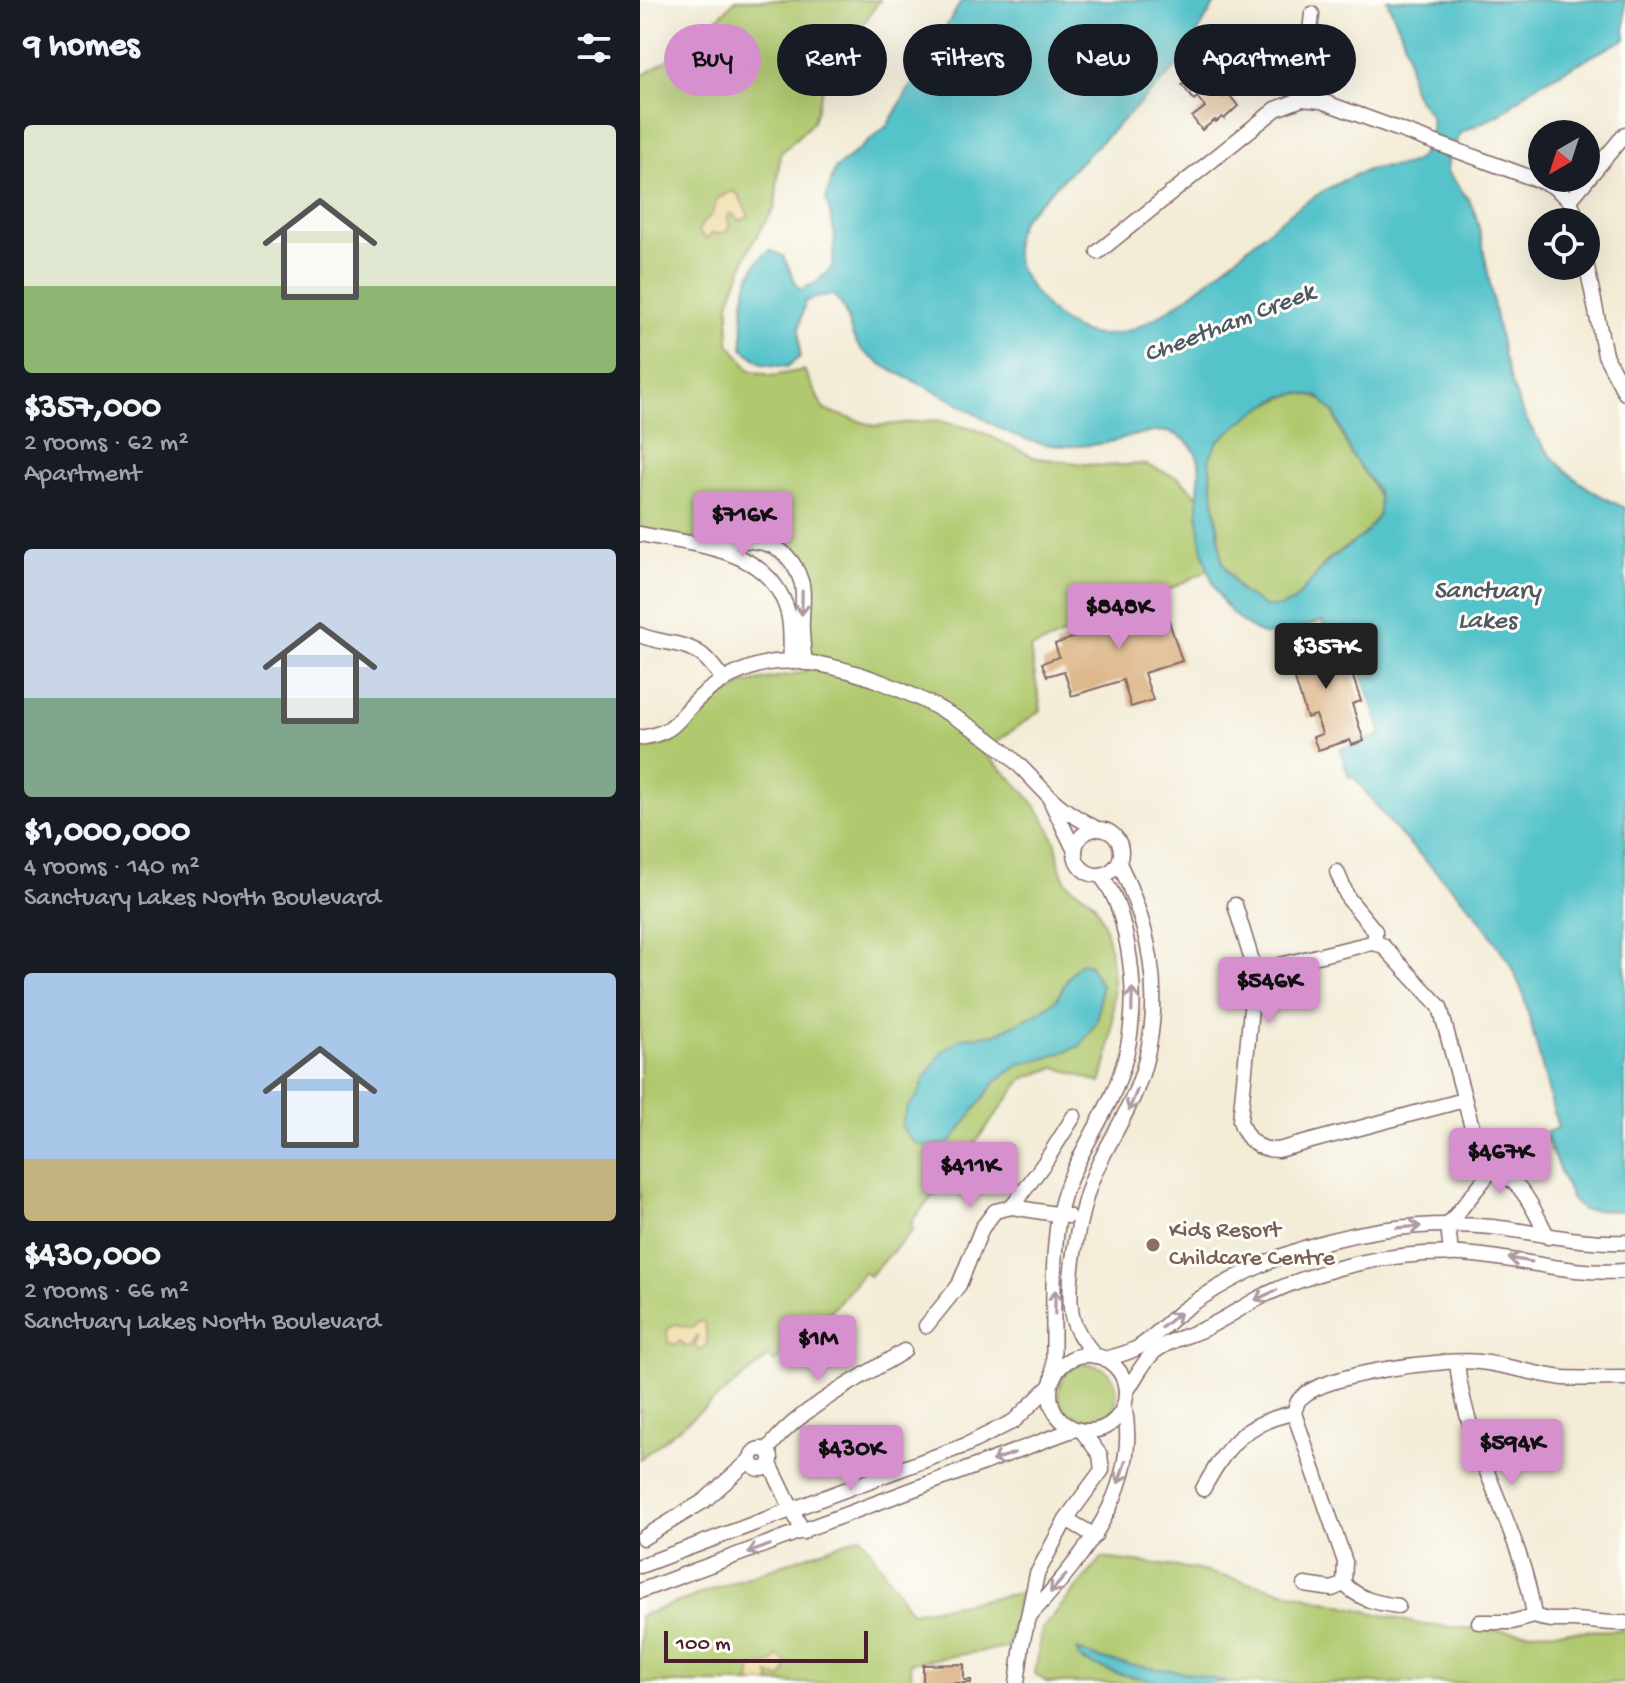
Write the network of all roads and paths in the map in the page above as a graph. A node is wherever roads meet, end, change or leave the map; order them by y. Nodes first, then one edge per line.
1 (1312, 14) dead end
2 (1302, 99) junction
3 (1625, 134) edge
4 (1570, 200) junction
5 (1573, 208) edge
6 (1098, 252) dead end
7 (1590, 280) edge
8 (1625, 393) edge
9 (640, 534) edge
10 (710, 546) junction
11 (780, 550) junction
12 (766, 573) junction
13 (640, 635) edge
14 (798, 663) junction
15 (724, 680) junction
16 (640, 738) edge
17 (1047, 795) junction
18 (1097, 829) junction
19 (1075, 851) junction
20 (1119, 863) junction
21 (1337, 872) dead end
22 (1100, 875) junction
23 (1235, 905) dead end
24 (1375, 943) junction
25 (1259, 975) junction
26 (1127, 1050) junction
27 (1147, 1056) junction
28 (1464, 1100) junction
29 (1074, 1116) dead end
30 (1491, 1171) junction
31 (1012, 1207) junction
32 (1059, 1215) junction
33 (1081, 1216) junction
34 (1448, 1225) junction
35 (1548, 1237) junction
36 (1577, 1241) junction
37 (1625, 1242) edge
38 (1451, 1254) junction
39 (1573, 1270) junction
40 (1625, 1271) edge
41 (926, 1326) dead end
42 (904, 1351) dead end
43 (1100, 1358) junction
44 (1457, 1362) junction
45 (1625, 1378) edge
46 (1052, 1382) junction
47 (1125, 1398) junction
48 (1294, 1413) junction
49 (1079, 1430) junction
50 (761, 1462) junction
51 (1203, 1489) dead end
52 (793, 1509) junction
53 (1066, 1519) junction
54 (803, 1532) junction
55 (1095, 1536) junction
56 (643, 1538) dead end
57 (640, 1566) edge
58 (1344, 1584) junction
59 (1305, 1585) dead end
60 (640, 1591) edge
61 (1398, 1606) dead end
62 (1030, 1614) junction
63 (1534, 1616) junction
64 (1479, 1622) dead end
65 (1625, 1623) edge
66 (1017, 1683) edge

1 - 2 street
2 - 4 street
2 - 6 street
3 - 4 street
4 - 5 street
7 - 8 street
9 - 10 street
10 - 11 street
10 - 12 street
11 - 12 street
11 -> 14 street
12 - 14 street
13 - 15 street
14 - 15 street
14 - 17 street
15 - 16 street
17 - 18 street
17 - 19 street
18 - 19 street
18 - 20 street
19 - 22 street
20 - 22 street
20 - 27 street
21 - 24 street
26 -> 22 street
23 - 25 street
24 - 25 street
24 - 28 street
25 - 28 street
26 - 27 street
26 - 32 street
27 -> 33 street
28 - 30 street
29 - 31 street
30 - 34 street
30 - 35 street
31 - 32 street
31 - 41 street
32 - 33 street
46 -> 32 street
33 - 43 street
34 - 35 street
34 - 38 street
43 -> 34 street
35 - 36 street
36 - 37 street
36 - 39 street
39 -> 38 street
38 -> 47 street
39 - 40 street
42 - 50 street
43 - 46 street
43 - 47 street
44 - 45 street
44 - 48 street
44 - 63 street
46 - 49 street
46 - 52 street
47 - 49 street
47 -> 55 street
48 - 51 street
48 - 58 street
49 - 53 street
49 -> 54 street
50 - 52 street
50 - 56 street
52 - 54 street
52 - 57 street
53 - 55 street
53 - 62 street
54 -> 60 street
55 -> 62 street
58 - 59 street
58 - 61 street
62 - 66 street
63 - 64 street
63 - 65 street

